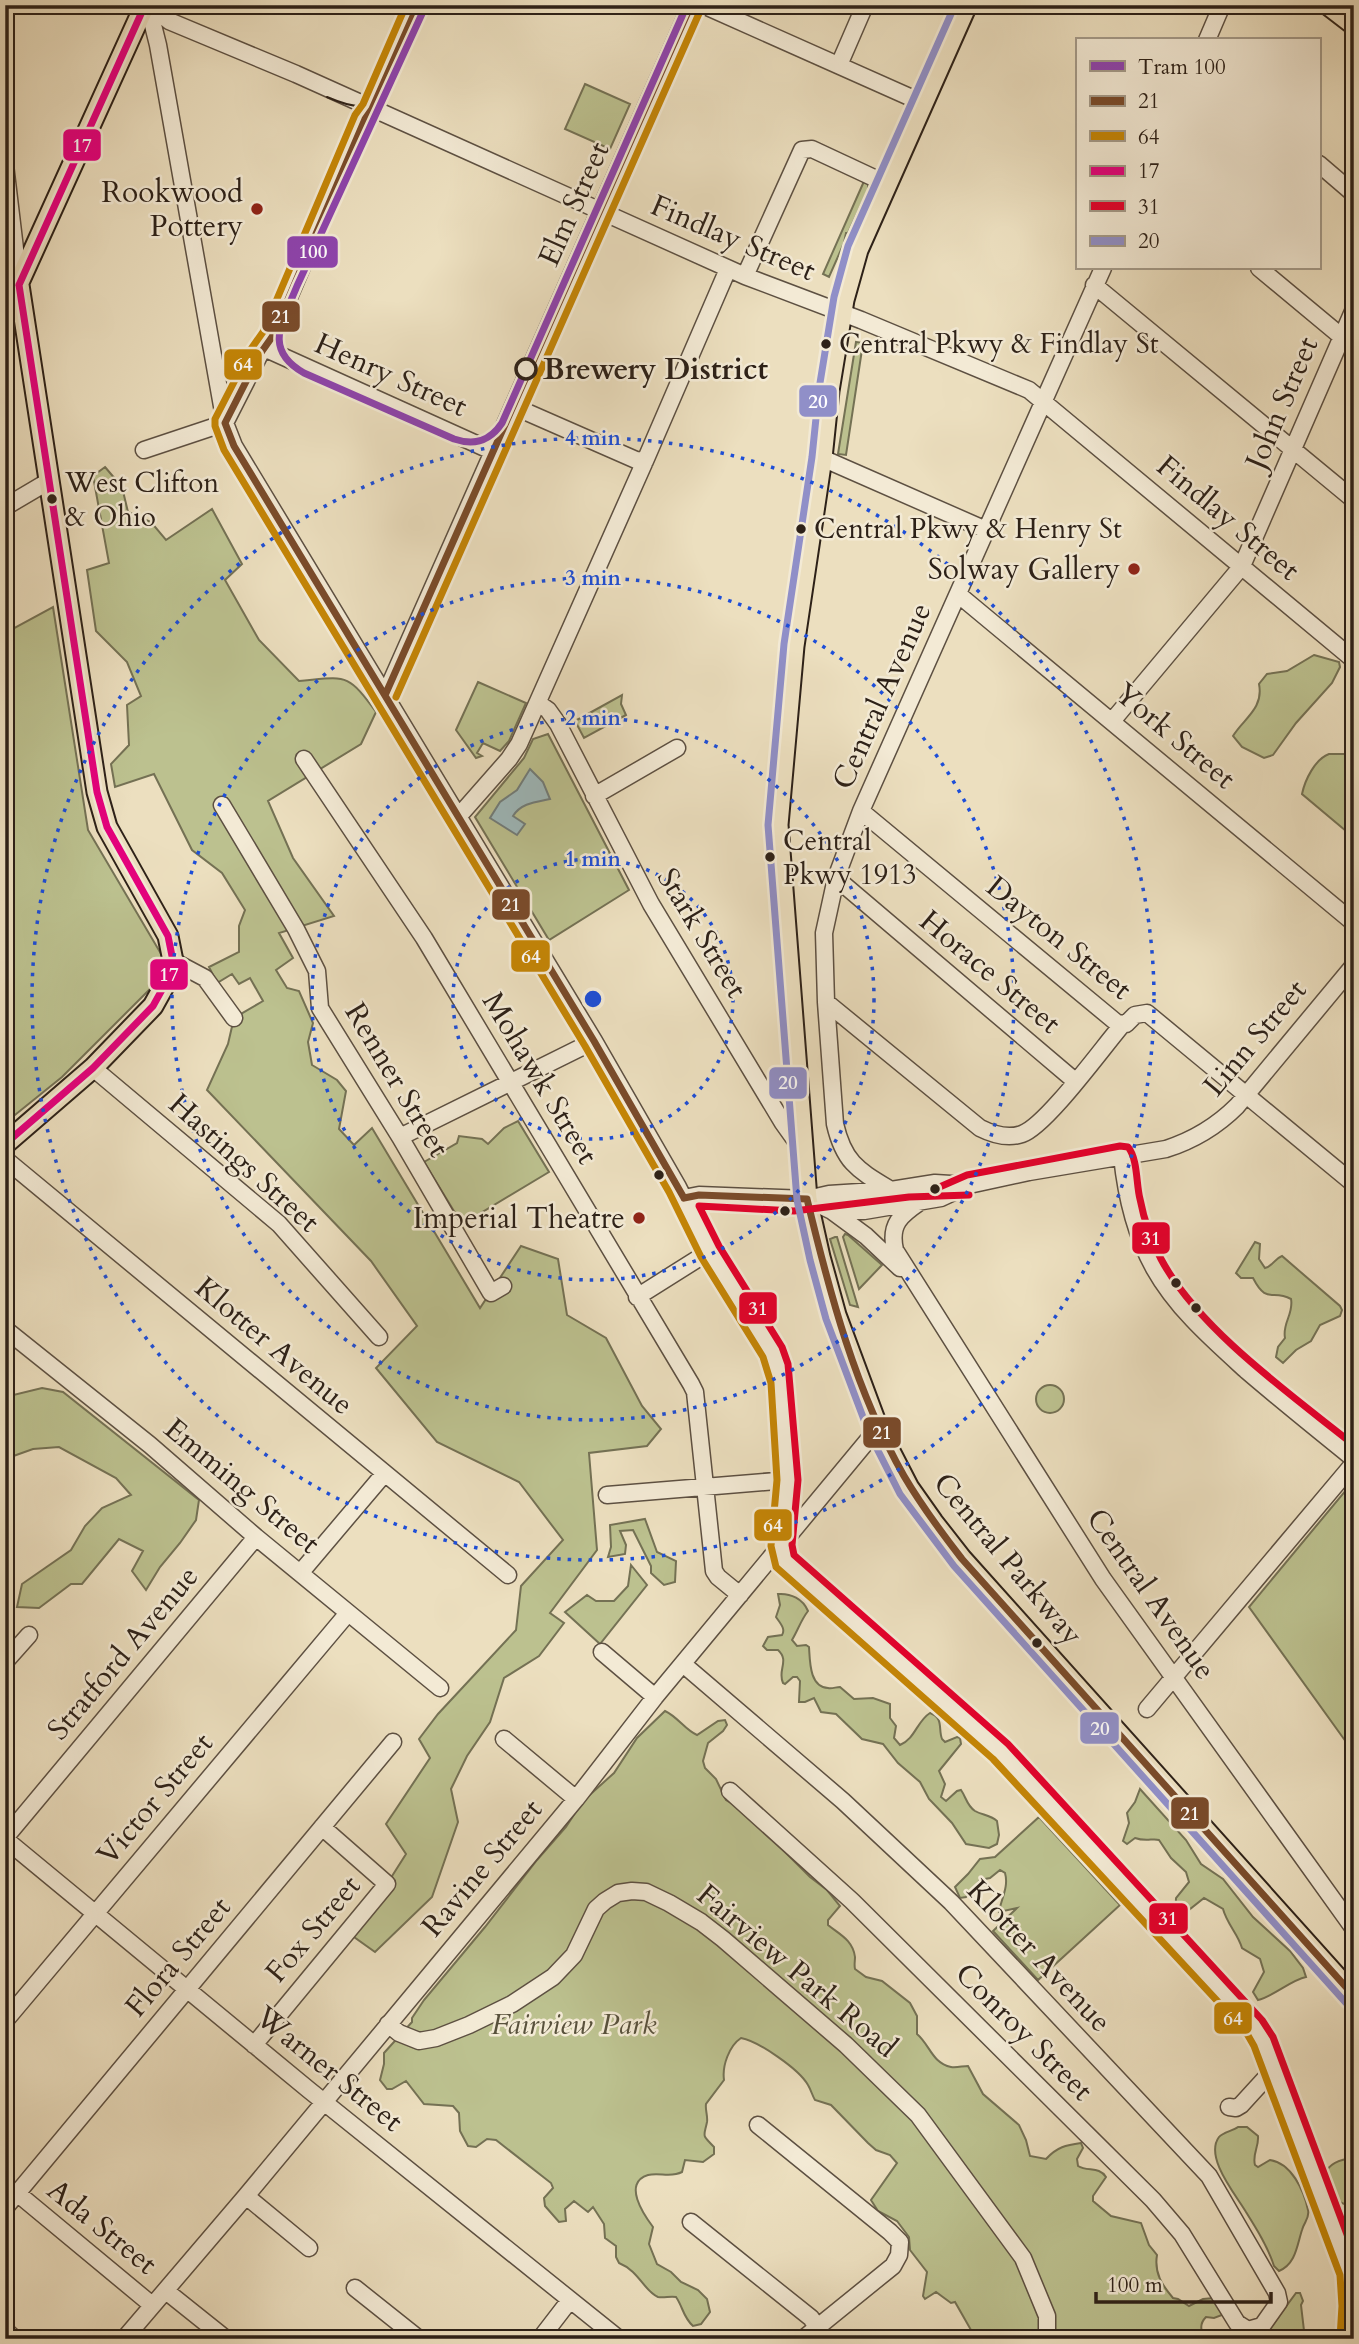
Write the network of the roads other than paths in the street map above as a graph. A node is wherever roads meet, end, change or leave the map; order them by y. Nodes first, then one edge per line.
1 (147, 5) edge
2 (418, 5) edge
3 (691, 5) edge
4 (703, 5) edge
5 (865, 5) edge
6 (967, 5) edge
7 (1222, 5) edge
8 (1328, 5) edge
9 (1354, 25) edge
10 (1208, 38) edge
11 (839, 65) junction
12 (923, 103) junction
13 (372, 109) junction
14 (5, 165) edge
15 (1320, 165) edge
16 (887, 184) junction
17 (1354, 194) edge
18 (601, 212) junction
19 (728, 269) junction
20 (1101, 270) edge
21 (1261, 270) edge
22 (745, 276) junction
23 (19, 285) junction
24 (1094, 285) junction
25 (1354, 309) edge
26 (5, 313) edge
27 (842, 313) junction
28 (1348, 342) edge
29 (264, 348) junction
30 (1044, 401) junction
31 (515, 407) junction
32 (225, 423) junction
33 (144, 450) dead end
34 (1293, 451) junction
35 (494, 453) junction
36 (822, 458) junction
37 (645, 461) junction
38 (49, 481) junction
39 (1354, 500) edge
40 (5, 507) edge
41 (986, 530) junction
42 (1242, 566) junction
43 (959, 595) junction
44 (1354, 660) edge
45 (386, 693) junction
46 (538, 703) junction
47 (1113, 720) junction
48 (677, 748) dead end
49 (304, 759) dead end
50 (594, 796) junction
51 (222, 805) dead end
52 (861, 811) junction
53 (458, 817) junction
54 (836, 878) junction
55 (1354, 923) edge
56 (173, 961) junction
57 (1354, 965) edge
58 (825, 1002) junction
59 (234, 1018) dead end
60 (1122, 1025) junction
61 (594, 1041) junction
62 (93, 1068) junction
63 (1075, 1081) junction
64 (511, 1082) junction
65 (1247, 1095) junction
66 (400, 1137) junction
67 (5, 1144) edge
68 (804, 1152) junction
69 (1122, 1156) junction
70 (5, 1159) edge
71 (1354, 1184) edge
72 (969, 1185) junction
73 (891, 1190) junction
74 (684, 1198) junction
75 (807, 1199) junction
76 (920, 1202) junction
77 (832, 1211) junction
78 (710, 1251) junction
79 (915, 1281) junction
80 (503, 1286) dead end
81 (637, 1297) junction
82 (5, 1329) edge
83 (379, 1337) dead end
84 (878, 1428) junction
85 (1354, 1461) edge
86 (384, 1474) junction
87 (788, 1480) junction
88 (704, 1487) junction
89 (607, 1495) dead end
90 (256, 1537) junction
91 (781, 1546) junction
92 (301, 1572) junction
93 (508, 1575) dead end
94 (740, 1595) junction
95 (348, 1614) junction
96 (29, 1635) dead end
97 (602, 1652) dead end
98 (5, 1662) edge
99 (683, 1664) junction
100 (1174, 1678) junction
101 (440, 1688) dead end
102 (655, 1698) junction
103 (1147, 1709) dead end
104 (504, 1739) dead end
105 (393, 1742) dead end
106 (730, 1791) dead end
107 (576, 1799) junction
108 (322, 1827) junction
109 (5, 1839) edge
110 (94, 1913) junction
111 (1354, 1929) edge
112 (187, 1989) junction
113 (1354, 1996) edge
114 (5, 2021) edge
115 (388, 2024) junction
116 (254, 2045) junction
117 (1273, 2070) junction
118 (323, 2101) junction
119 (1229, 2107) dead end
120 (758, 2125) dead end
121 (17, 2193) junction
122 (246, 2196) junction
123 (5, 2208) edge
124 (691, 2222) dead end
125 (309, 2248) dead end
126 (355, 2288) dead end
127 (166, 2291) junction
128 (570, 2300) junction
129 (152, 2305) junction
130 (817, 2328) junction
131 (1255, 2329) joint
132 (5, 2330) edge
133 (15, 2339) edge
134 (124, 2339) edge
135 (226, 2339) edge
136 (419, 2339) edge
137 (540, 2339) edge
138 (619, 2339) edge
139 (803, 2339) edge
140 (1047, 2339) edge
141 (1350, 2339) edge

1 - 13 street, Findlay Street
1 - 23 main road
1 - 32 street
2 - 13 street
3 - 18 street, Elm Street
4 - 11 street
5 - 11 street
6 - 12 main road, Central Parkway
7 - 10 street
8 - 9 main road
11 - 12 street
12 - 16 main road, Central Parkway
13 - 18 street, Findlay Street
13 - 29 street
14 - 23 street
15 - 17 street
16 - 22 street
16 - 27 main road, Central Parkway
18 - 19 street, Findlay Street
18 - 31 street, Elm Street
19 - 22 street, Findlay Street
19 - 37 street
20 - 24 street, Central Avenue
21 - 28 street
22 - 27 street, Findlay Street
23 - 26 main road
23 - 38 main road
24 - 30 street, Central Avenue
24 - 34 street
25 - 28 street, John Street
27 - 30 street, Findlay Street
27 - 36 main road, Central Parkway
28 - 34 street, John Street
29 - 32 street
29 - 35 street, Henry Street
30 - 41 street, Central Avenue
30 - 42 street, Findlay Street
31 - 35 street, Elm Street
31 - 37 street
32 - 33 street
32 - 45 street
34 - 39 street
34 - 42 street, John Street
35 - 45 street, Elm Street
36 - 41 street
36 - 68 main road, Central Parkway
37 - 46 street
38 - 40 street
38 - 56 main road
41 - 43 street, Central Avenue
42 - 44 street, Findlay Street
42 - 47 street, John Street
43 - 47 street, York Street
43 - 52 street, Central Avenue
45 - 53 street
46 - 50 street, Stark Street
46 - 53 street
47 - 55 street, York Street
48 - 50 street
49 - 64 street, Mohawk Street
50 - 68 street, Stark Street
51 - 66 street, Renner Street
52 - 54 street, Central Avenue
52 - 60 street, Dayton Street
53 - 61 street
54 - 58 street, Central Avenue
54 - 63 street, Horace Street
56 - 59 street
56 - 62 main road
57 - 65 street, Linn Street
58 - 63 street
58 - 73 street, Central Avenue
60 - 63 street
60 - 65 street, Dayton Street
61 - 64 street
61 - 74 street
62 - 67 main road
62 - 83 street, Hastings Street
64 - 66 street
64 - 81 street, Mohawk Street
65 - 69 street, Linn Street
65 - 71 street, Dayton Street
66 - 80 street, Renner Street
68 - 75 main road, Central Parkway
69 - 72 street, Linn Street
69 - 85 street
70 - 86 street, Klotter Avenue
72 - 73 street
72 - 76 street
73 - 75 street
74 - 75 street
74 - 78 street
75 - 77 street, Central Avenue
75 - 84 main road, Central Parkway
76 - 77 street
76 - 79 street, Central Avenue
77 - 79 street, Central Avenue
78 - 81 street
78 - 87 street
79 - 100 street, Central Avenue
81 - 88 street, Mohawk Street
82 - 90 street, Emming Street
84 - 91 street, Ravine Street
84 - 113 main road, Central Parkway
85 - 100 street
86 - 92 street
86 - 93 street, Klotter Avenue
87 - 88 street
87 - 91 street
88 - 89 street
88 - 94 street, Mohawk Street
90 - 92 street, Emming Street
90 - 109 street, Stratford Avenue
91 - 94 street, Ravine Street
91 - 117 street
92 - 95 street, Emming Street
94 - 99 street, Ravine Street
95 - 101 street, Emming Street
95 - 110 street, Victor Street
96 - 98 street
97 - 102 street
99 - 102 street, Ravine Street
99 - 131 street, Klotter Avenue
100 - 103 street
100 - 111 street, Central Avenue
102 - 107 street, Ravine Street
104 - 107 street
105 - 108 street, Flora Street
106 - 131 street, Conroy Street
107 - 115 street, Ravine Street
108 - 112 street, Flora Street
108 - 116 street, Fox Street
109 - 110 street, Warner Street
110 - 112 street, Warner Street
110 - 114 street, Victor Street
112 - 116 street, Warner Street
112 - 121 street, Flora Street
115 - 118 street, Ravine Street
115 - 140 street, Fairview Park Road
116 - 118 street, Warner Street
117 - 119 street
117 - 141 street
118 - 122 street, Ravine Street
118 - 128 street, Warner Street
120 - 130 street
121 - 123 street, Flora Street
121 - 129 street, Ada Street
122 - 125 street
122 - 127 street, Ravine Street
124 - 130 street
126 - 136 street
127 - 129 street, Ravine Street
127 - 135 street, Ada Street
128 - 137 street
128 - 138 street, Warner Street
129 - 134 street, Ravine Street
130 - 139 street
132 - 133 street

